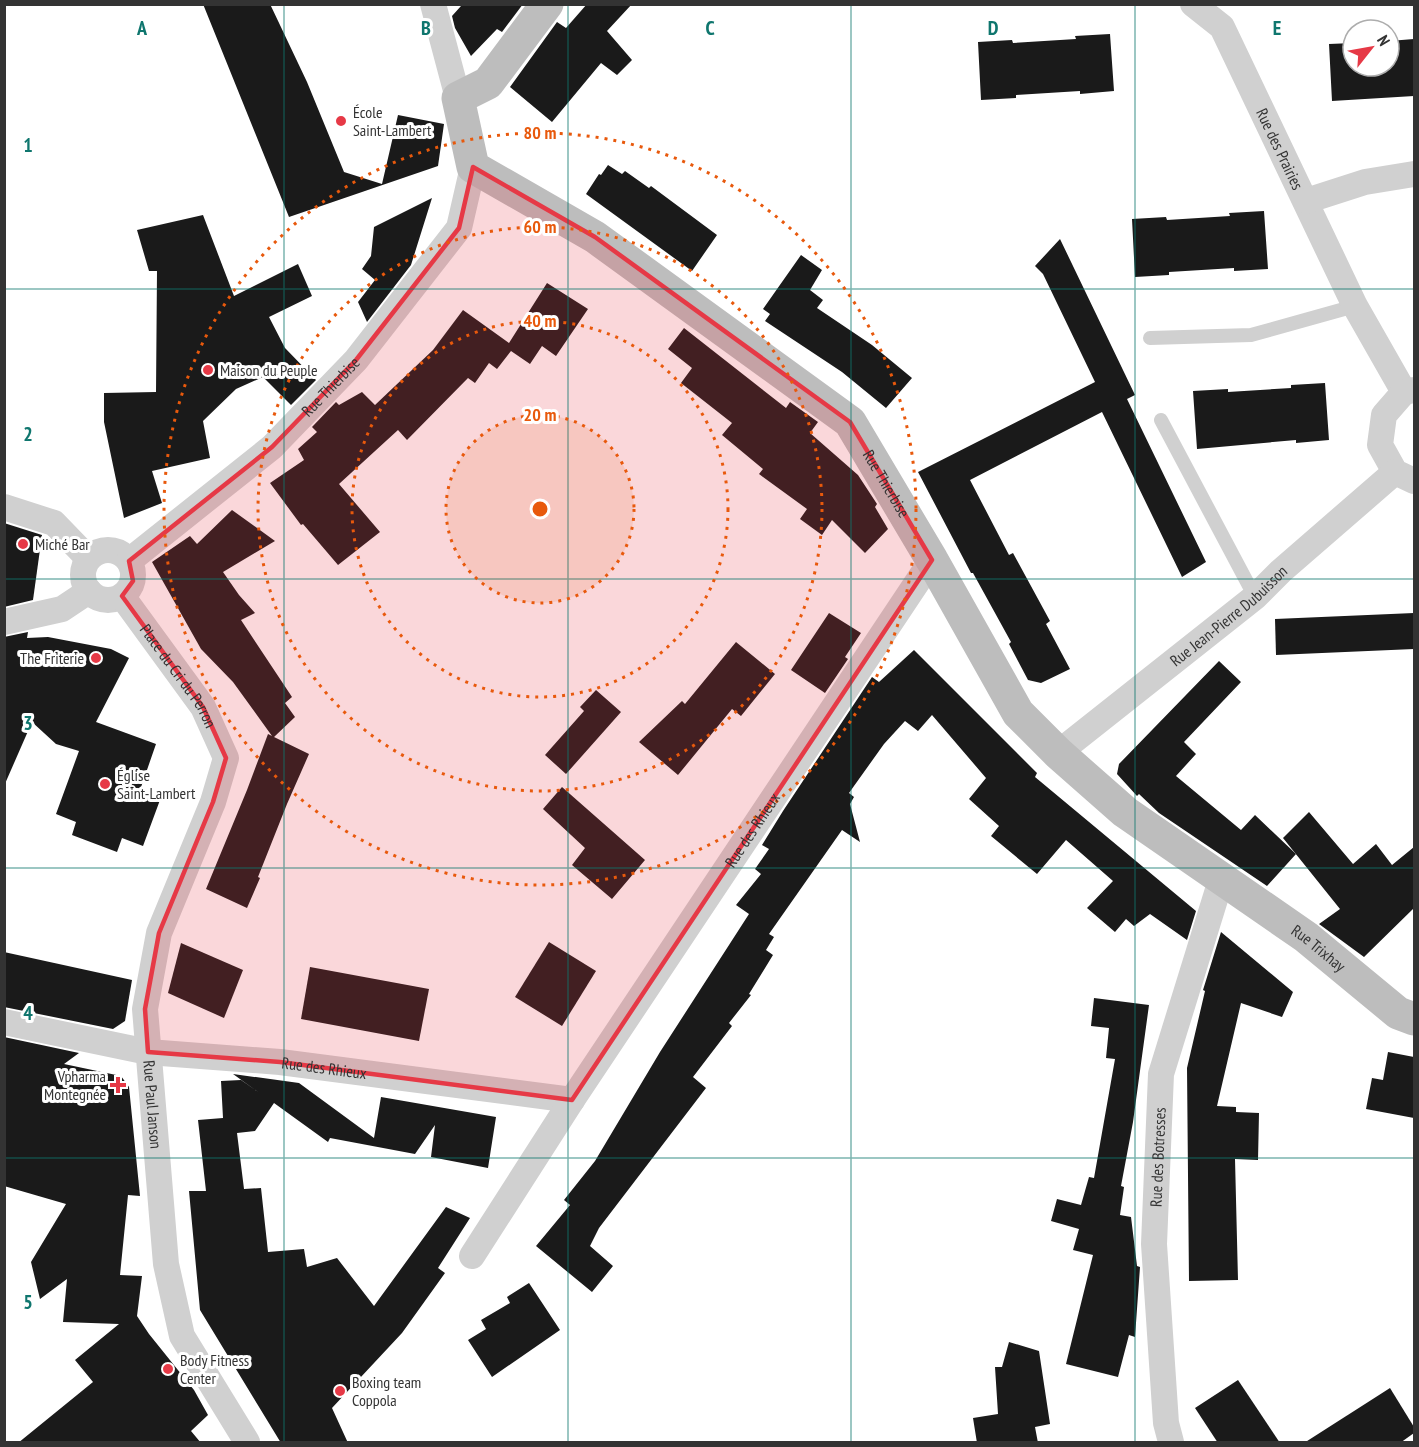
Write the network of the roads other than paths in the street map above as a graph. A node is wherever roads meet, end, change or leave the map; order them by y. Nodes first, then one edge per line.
1 (433, 4) edge
2 (547, 4) edge
3 (1193, 4) edge
4 (458, 98) junction
5 (473, 167) junction
6 (1414, 174) edge
7 (1306, 201) junction
8 (1355, 306) junction
9 (1150, 338) dead end
10 (1409, 391) edge
11 (1161, 420) dead end
12 (1405, 476) edge
13 (4, 507) edge
14 (87, 560) junction
15 (932, 560) junction
16 (129, 561) junction
17 (89, 591) junction
18 (123, 596) junction
19 (1255, 597) junction
20 (4, 622) edge
21 (1058, 753) junction
22 (225, 759) joint
23 (1221, 880) junction
24 (1414, 1018) edge
25 (4, 1022) edge
26 (148, 1052) junction
27 (572, 1100) junction
28 (472, 1256) dead end
29 (247, 1443) edge
30 (1171, 1443) edge

1 - 4 street
2 - 4 street
3 - 7 street, Rue des Prairies
4 - 5 street, Rue Thierbise
5 - 15 street, Rue Thierbise
5 - 16 street, Rue Thierbise
6 - 7 street
7 - 8 street, Rue des Prairies
8 - 9 lane
8 - 10 street, Rue des Prairies
10 - 12 street, Rue Jean-Pierre Dubuisson
11 - 19 lane
12 - 19 street, Rue Jean-Pierre Dubuisson
13 - 14 street
14 - 16 street
14 - 17 street
15 - 21 street, Rue Thierbise
15 - 27 street, Rue des Rhieux
16 - 18 street
17 - 18 street
17 - 20 street
18 - 22 street, Place du Cri du Perron
19 - 21 street, Rue Jean-Pierre Dubuisson
21 - 23 street, Rue Thierbise
22 - 26 street, Rue Paul Janson
23 - 24 street, Rue Trixhay
23 - 30 street, Rue des Botresses
25 - 26 street, Rue des Rhieux
26 - 27 street, Rue des Rhieux
26 - 29 street, Rue Paul Janson
27 - 28 street, Rue des Rhieux

